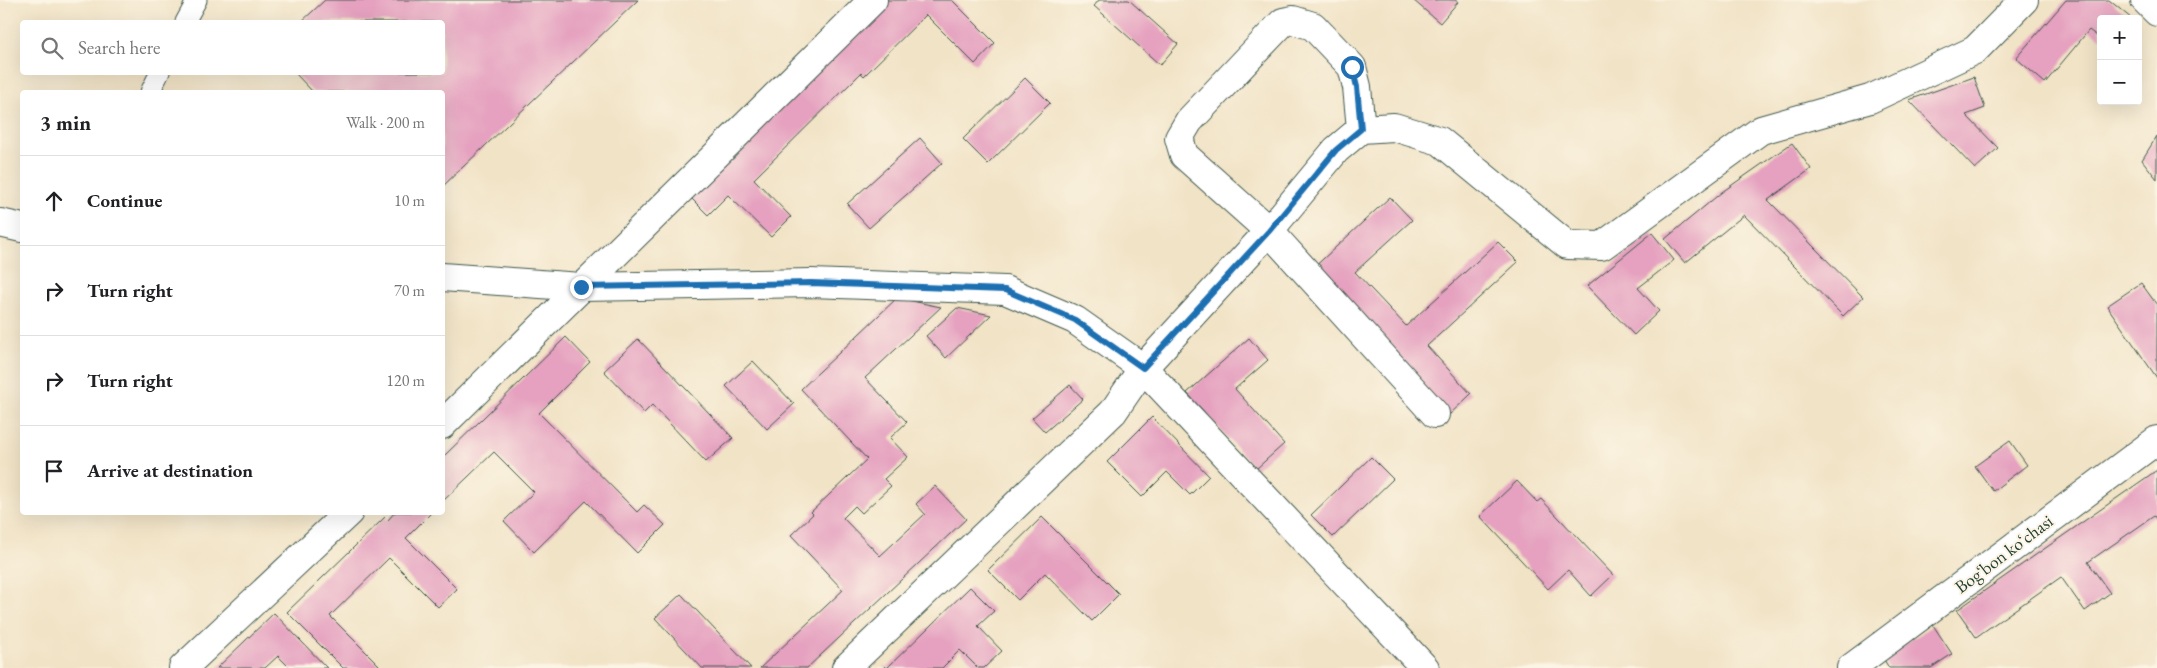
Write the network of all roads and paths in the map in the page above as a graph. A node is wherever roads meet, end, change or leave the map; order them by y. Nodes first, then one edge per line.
1 (197, 0) edge
2 (873, 0) edge
3 (2024, 0) edge
4 (2145, 0) edge
5 (2157, 12) edge
6 (186, 20) edge
7 (158, 75) edge
8 (151, 90) edge
9 (1361, 129) junction
10 (0, 223) edge
11 (20, 228) edge
12 (1269, 231) junction
13 (445, 278) edge
14 (581, 287) junction
15 (1143, 368) junction
16 (1435, 414) dead end
17 (445, 421) edge
18 (2157, 440) edge
19 (346, 515) edge
20 (183, 668) edge
21 (846, 668) edge
22 (1425, 668) edge
23 (1850, 668) edge

1 - 6 lane
2 - 14 street
3 - 9 street
4 - 5 street
7 - 8 lane
9 - 12 street
9 - 12 street
10 - 11 street
12 - 15 street
12 - 16 street
13 - 14 street
14 - 15 street
14 - 17 street
15 - 21 street
15 - 22 street
18 - 23 street, Bogʻbon koʻchasi
19 - 20 street

